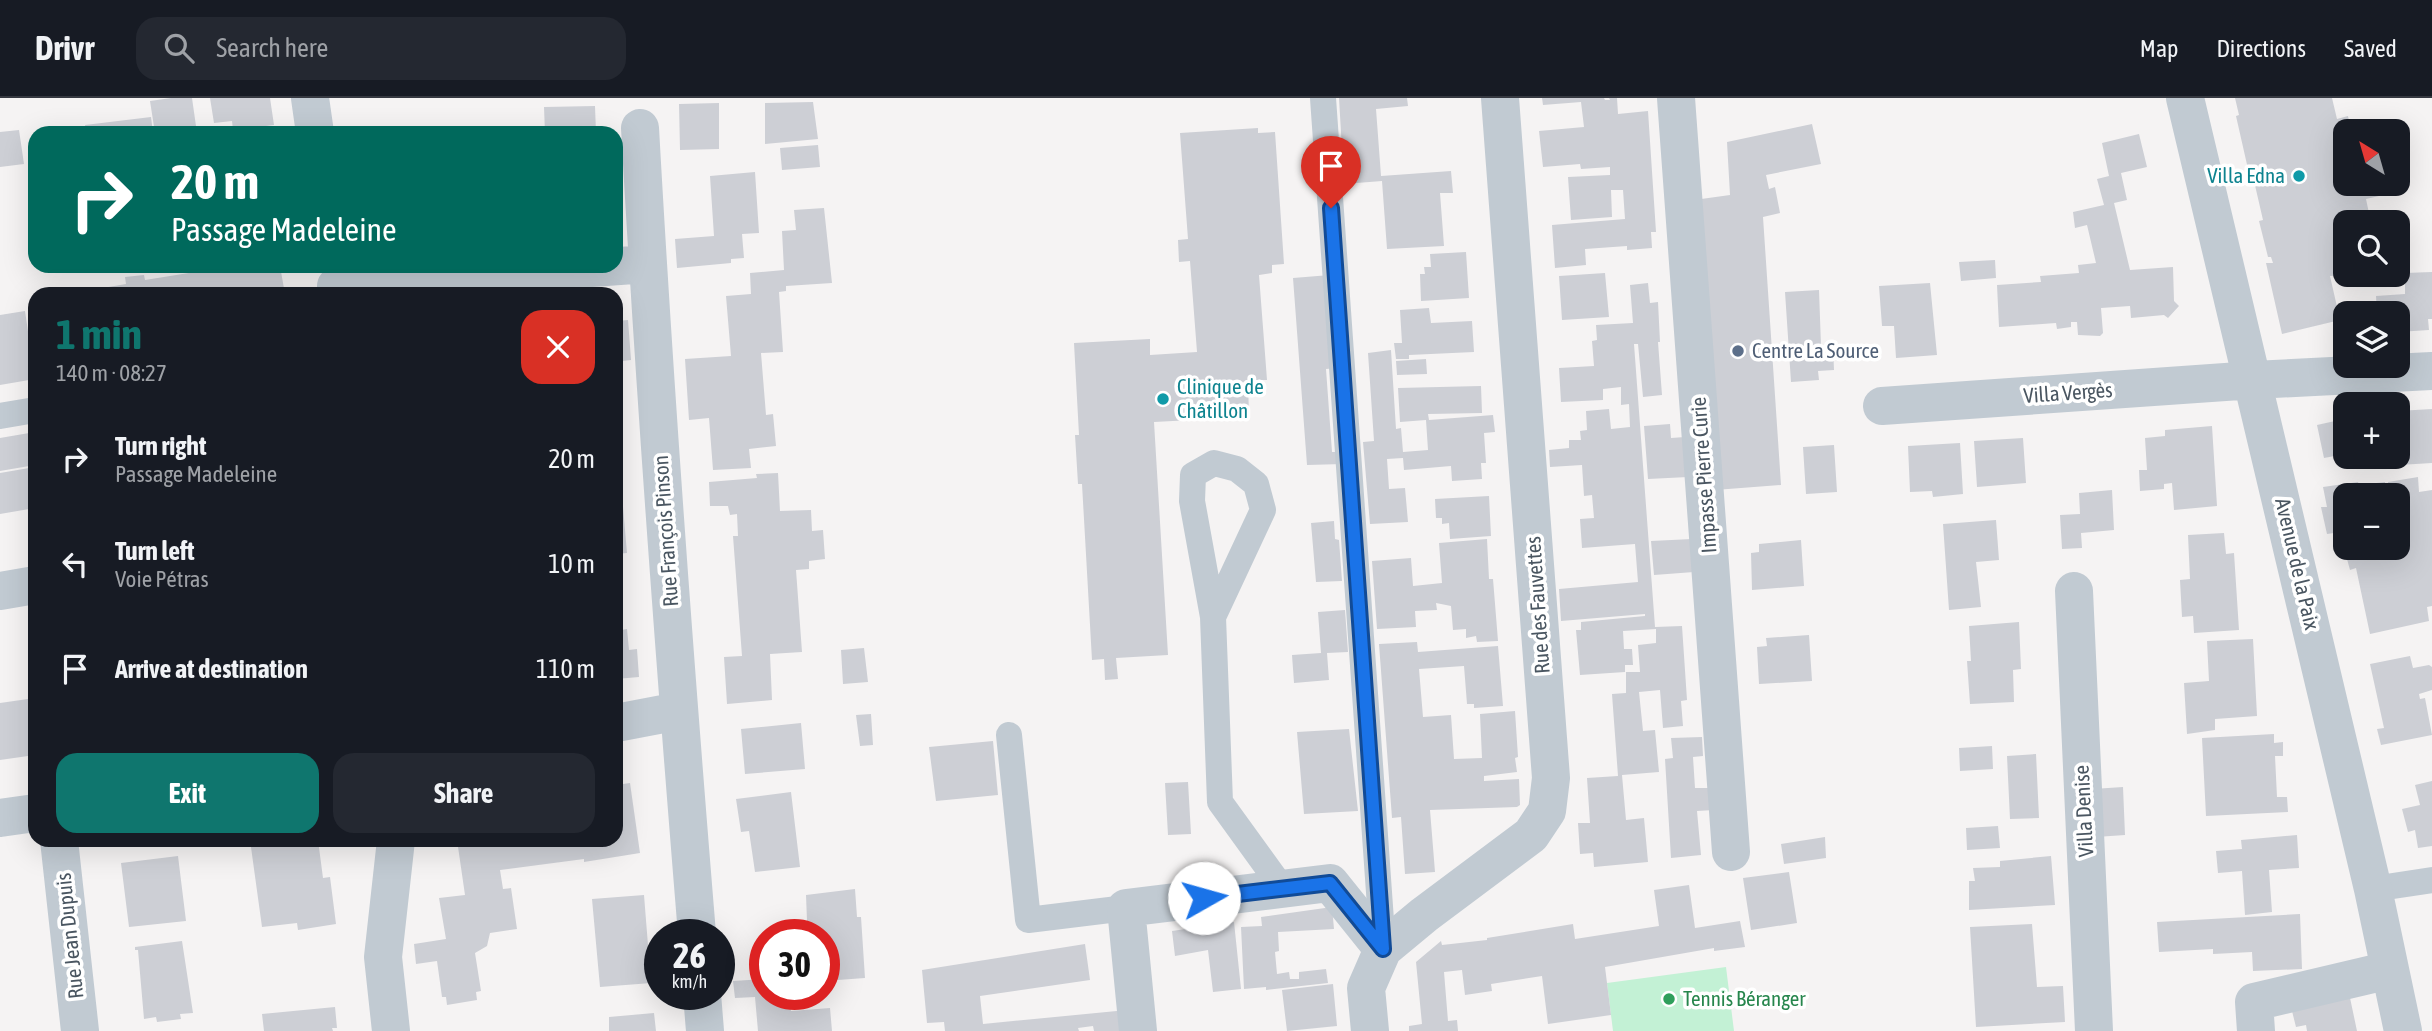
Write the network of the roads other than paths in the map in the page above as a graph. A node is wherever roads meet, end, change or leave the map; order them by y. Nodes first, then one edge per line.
1 (310, 98) edge
2 (1323, 98) edge
3 (1500, 98) edge
4 (1676, 98) edge
5 (2185, 98) edge
6 (639, 109) edge
7 (314, 126) edge
8 (648, 264) junction
9 (623, 265) edge
10 (492, 273) edge
11 (335, 282) edge
12 (2432, 371) edge
13 (2254, 380) junction
14 (1882, 406) dead end
15 (28, 411) edge
16 (0, 416) edge
17 (28, 586) edge
18 (0, 591) edge
19 (2074, 591) dead end
20 (1213, 617) junction
21 (679, 711) junction
22 (623, 722) edge
23 (1009, 735) dead end
24 (28, 814) edge
25 (0, 818) edge
26 (60, 847) edge
27 (395, 847) edge
28 (1731, 852) dead end
29 (2432, 880) edge
30 (1283, 889) junction
31 (2373, 889) junction
32 (1126, 908) junction
33 (696, 919) edge
34 (1383, 949) junction
35 (2390, 970) junction
36 (703, 1010) edge
37 (80, 1031) edge
38 (391, 1031) edge
39 (705, 1031) edge
40 (1138, 1031) edge
41 (1370, 1031) edge
42 (2094, 1031) edge
43 (2256, 1031) edge
44 (2403, 1031) edge

1 - 7 street
2 - 34 lane
3 - 34 street, Rue des Fauvettes
4 - 28 street, Impasse Pierre Curie
5 - 13 street, Avenue de la Paix
6 - 8 street, Rue François Pinson
8 - 9 street
8 - 21 street, Rue François Pinson
10 - 11 street
12 - 13 street, Villa Vergès
13 - 14 street, Villa Vergès
13 - 31 street, Avenue de la Paix
15 - 16 lane
17 - 18 street
19 - 42 street, Villa Denise
20 - 20 lane
20 - 30 lane
21 - 22 street
21 - 33 street, Rue François Pinson
23 - 32 lane
24 - 25 street
26 - 37 street, Rue Jean Dupuis
27 - 38 street
29 - 31 lane
30 - 32 street
30 - 34 street
31 - 35 street, Avenue de la Paix
32 - 40 street
34 - 41 street, Rue des Fauvettes
35 - 43 street
35 - 44 street, Avenue de la Paix
36 - 39 street

